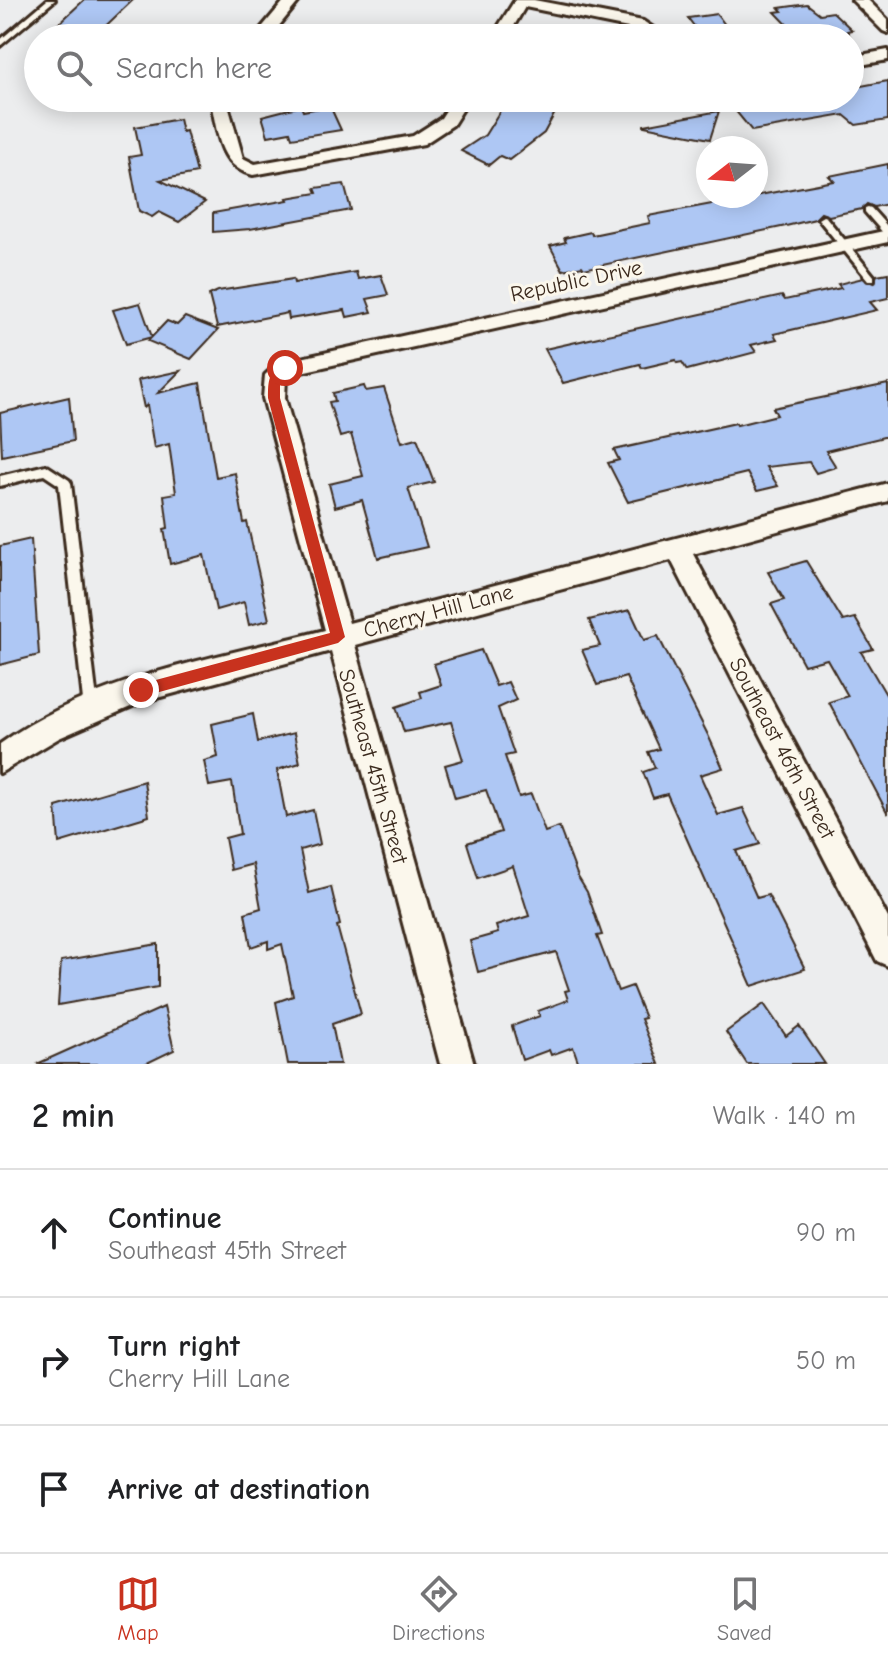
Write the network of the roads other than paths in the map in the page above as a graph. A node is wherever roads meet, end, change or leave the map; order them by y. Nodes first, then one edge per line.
1 (51, 0) edge
2 (293, 0) edge
3 (859, 0) edge
4 (522, 1) edge
5 (273, 24) edge
6 (508, 24) edge
7 (637, 24) edge
8 (888, 28) edge
9 (0, 44) edge
10 (888, 55) edge
11 (864, 59) edge
12 (222, 112) edge
13 (453, 112) edge
14 (868, 210) dead end
15 (823, 219) dead end
16 (888, 235) edge
17 (845, 246) junction
18 (871, 278) dead end
19 (276, 375) joint
20 (0, 481) edge
21 (888, 492) edge
22 (677, 547) junction
23 (338, 637) junction
24 (91, 709) junction
25 (0, 760) edge
26 (888, 950) edge
27 (457, 1064) edge

1 - 9 lane
2 - 5 street
3 - 8 street
4 - 6 street
4 - 7 street
10 - 11 street
12 - 13 street
14 - 16 lane
15 - 17 lane
16 - 17 street, Republic Drive
17 - 18 lane
17 - 19 street, Republic Drive
19 - 23 street, Southeast 45th Street
20 - 24 lane
21 - 22 street, Cherry Hill Lane
22 - 23 street, Cherry Hill Lane
22 - 26 street, Southeast 46th Street
23 - 24 street, Cherry Hill Lane
23 - 27 street, Southeast 45th Street
24 - 25 street, Cherry Hill Lane

